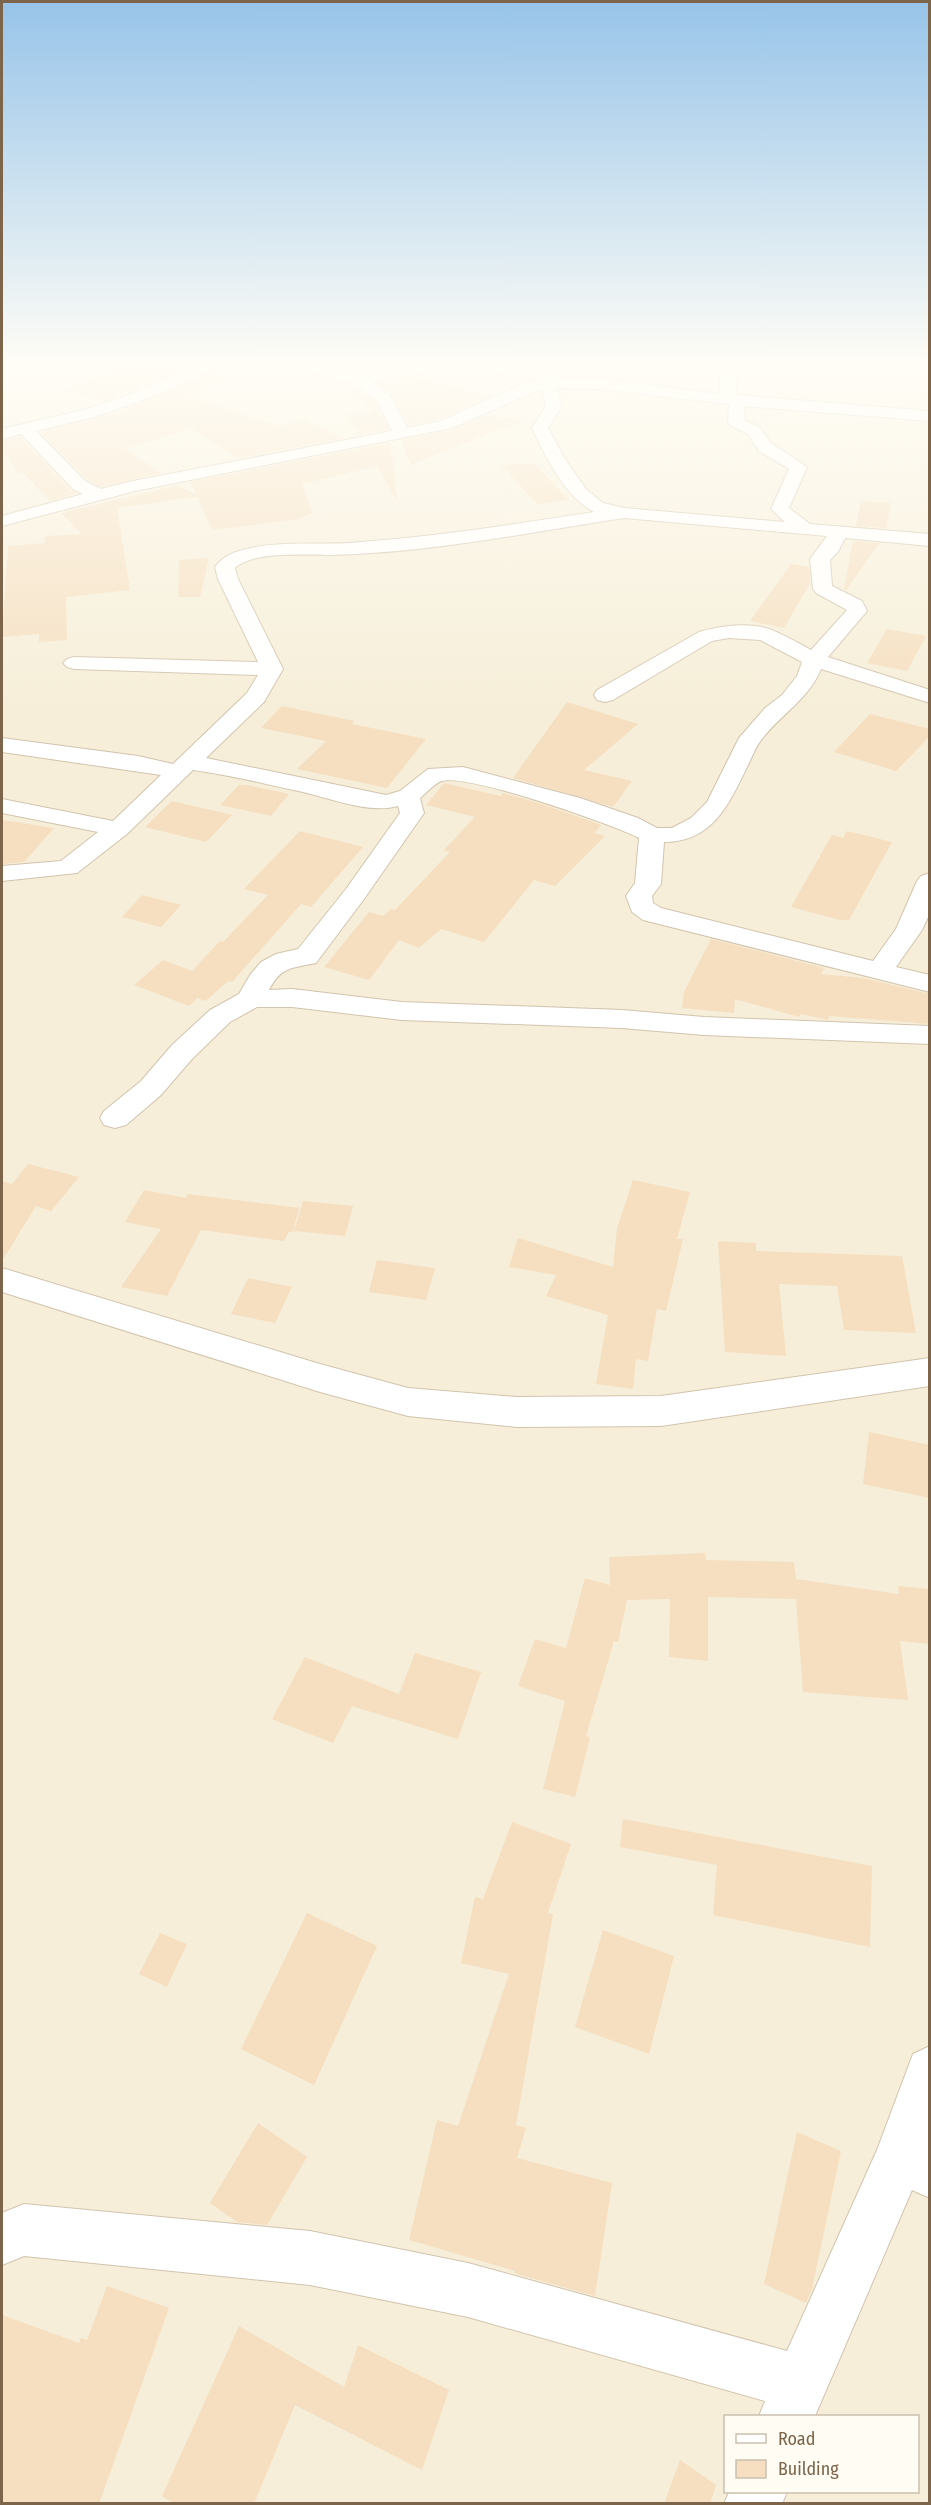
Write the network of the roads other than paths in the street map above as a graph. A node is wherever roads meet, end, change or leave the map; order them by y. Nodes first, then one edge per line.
1 (74, 480) edge
2 (163, 480) edge
3 (572, 480) edge
4 (793, 480) edge
5 (99, 495) junction
6 (624, 513) junction
7 (2, 521) edge
8 (805, 529) junction
9 (838, 532) junction
10 (930, 540) edge
11 (814, 660) junction
12 (74, 663) dead end
13 (272, 669) junction
14 (605, 695) dead end
15 (930, 697) edge
16 (2, 745) edge
17 (184, 767) junction
18 (408, 795) junction
19 (2, 806) edge
20 (118, 830) junction
21 (652, 835) junction
22 (2, 873) edge
23 (930, 880) edge
24 (880, 971) junction
25 (930, 984) edge
26 (251, 999) junction
27 (930, 1035) edge
28 (114, 1118) dead end
29 (2, 1280) edge
30 (930, 1372) edge
31 (930, 2071) edge
32 (915, 2165) edge
33 (2, 2239) edge
34 (794, 2400) edge

1 - 5 street
2 - 5 street
3 - 6 street
4 - 8 street
5 - 7 street
6 - 8 street
6 - 13 street
8 - 9 street
9 - 10 street
9 - 11 street
11 - 14 street
11 - 15 street
11 - 21 street
12 - 13 street
13 - 17 street
16 - 17 street
17 - 18 street
17 - 20 street
18 - 21 street
18 - 26 street
19 - 20 street
20 - 22 street
21 - 24 street
23 - 24 street
24 - 25 street
26 - 27 street
26 - 28 street
29 - 30 street
31 - 32 street
32 - 34 street
33 - 34 street

